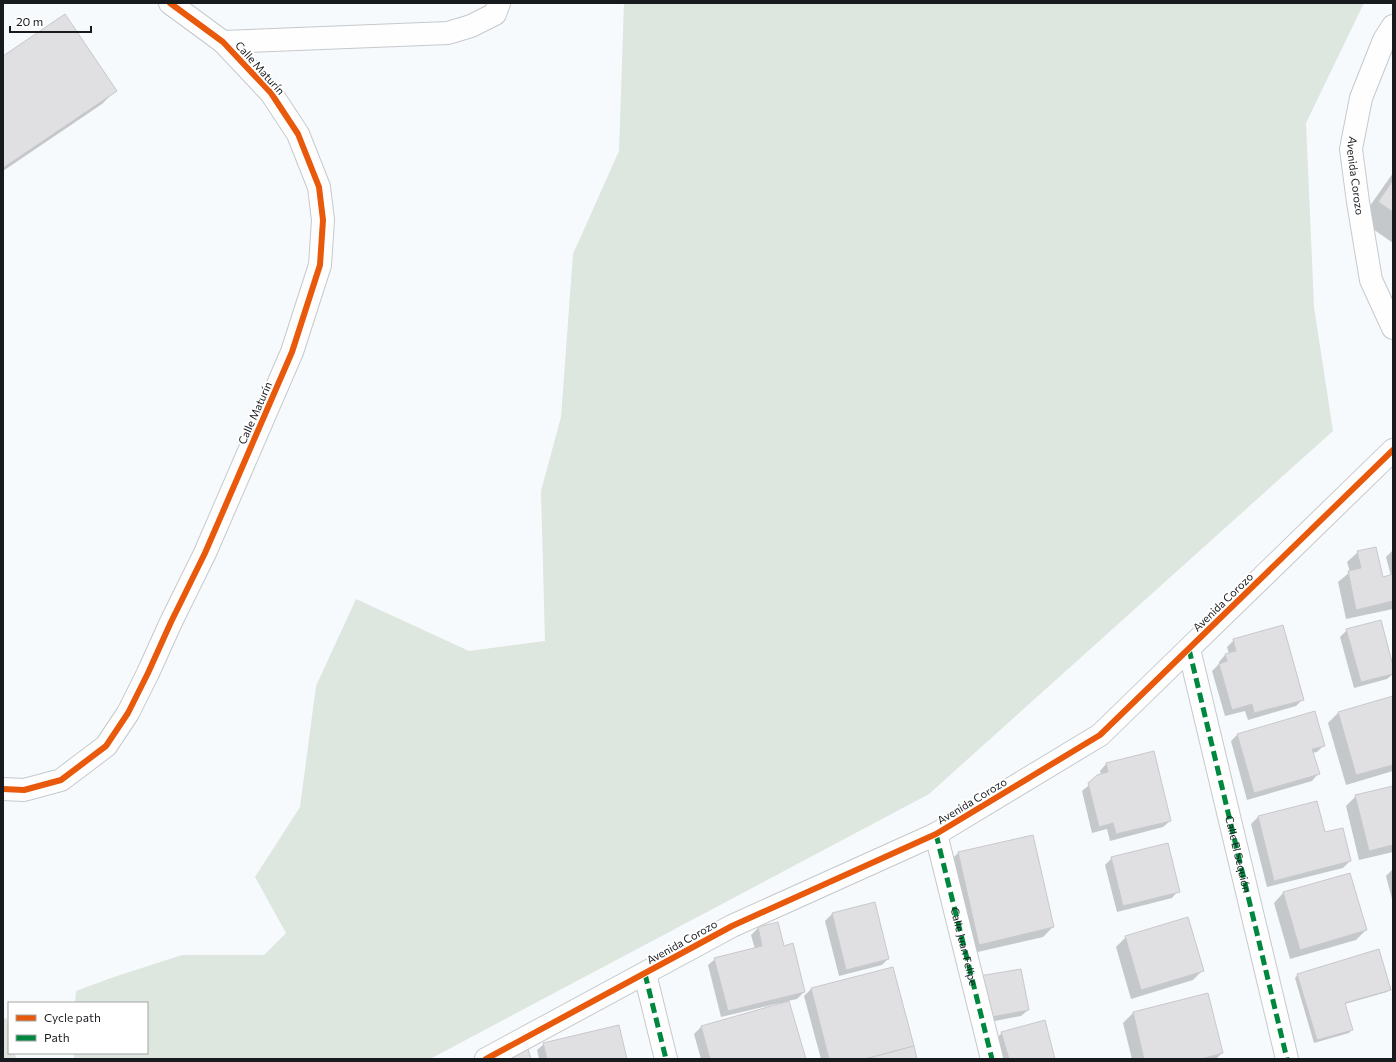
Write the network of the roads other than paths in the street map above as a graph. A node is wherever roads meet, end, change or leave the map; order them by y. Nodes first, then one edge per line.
1 (170, 3) edge
2 (499, 3) edge
3 (1393, 26) edge
4 (223, 42) junction
5 (1393, 328) edge
6 (1393, 450) edge
7 (1189, 649) junction
8 (3, 789) edge
9 (936, 834) junction
10 (645, 974) junction
11 (486, 1059) edge
12 (666, 1059) edge
13 (992, 1059) edge
14 (1287, 1059) edge

1 - 4 street, Calle Maturín
2 - 4 street
3 - 5 street, Avenida Corozo
4 - 8 street, Calle Maturín
6 - 7 street, Avenida Corozo
7 - 9 street, Avenida Corozo
7 - 14 street, Calle El Sequión
9 - 10 street, Avenida Corozo
9 - 13 street, Calle Juan Felipe
10 - 11 street, Avenida Corozo
10 - 12 street

